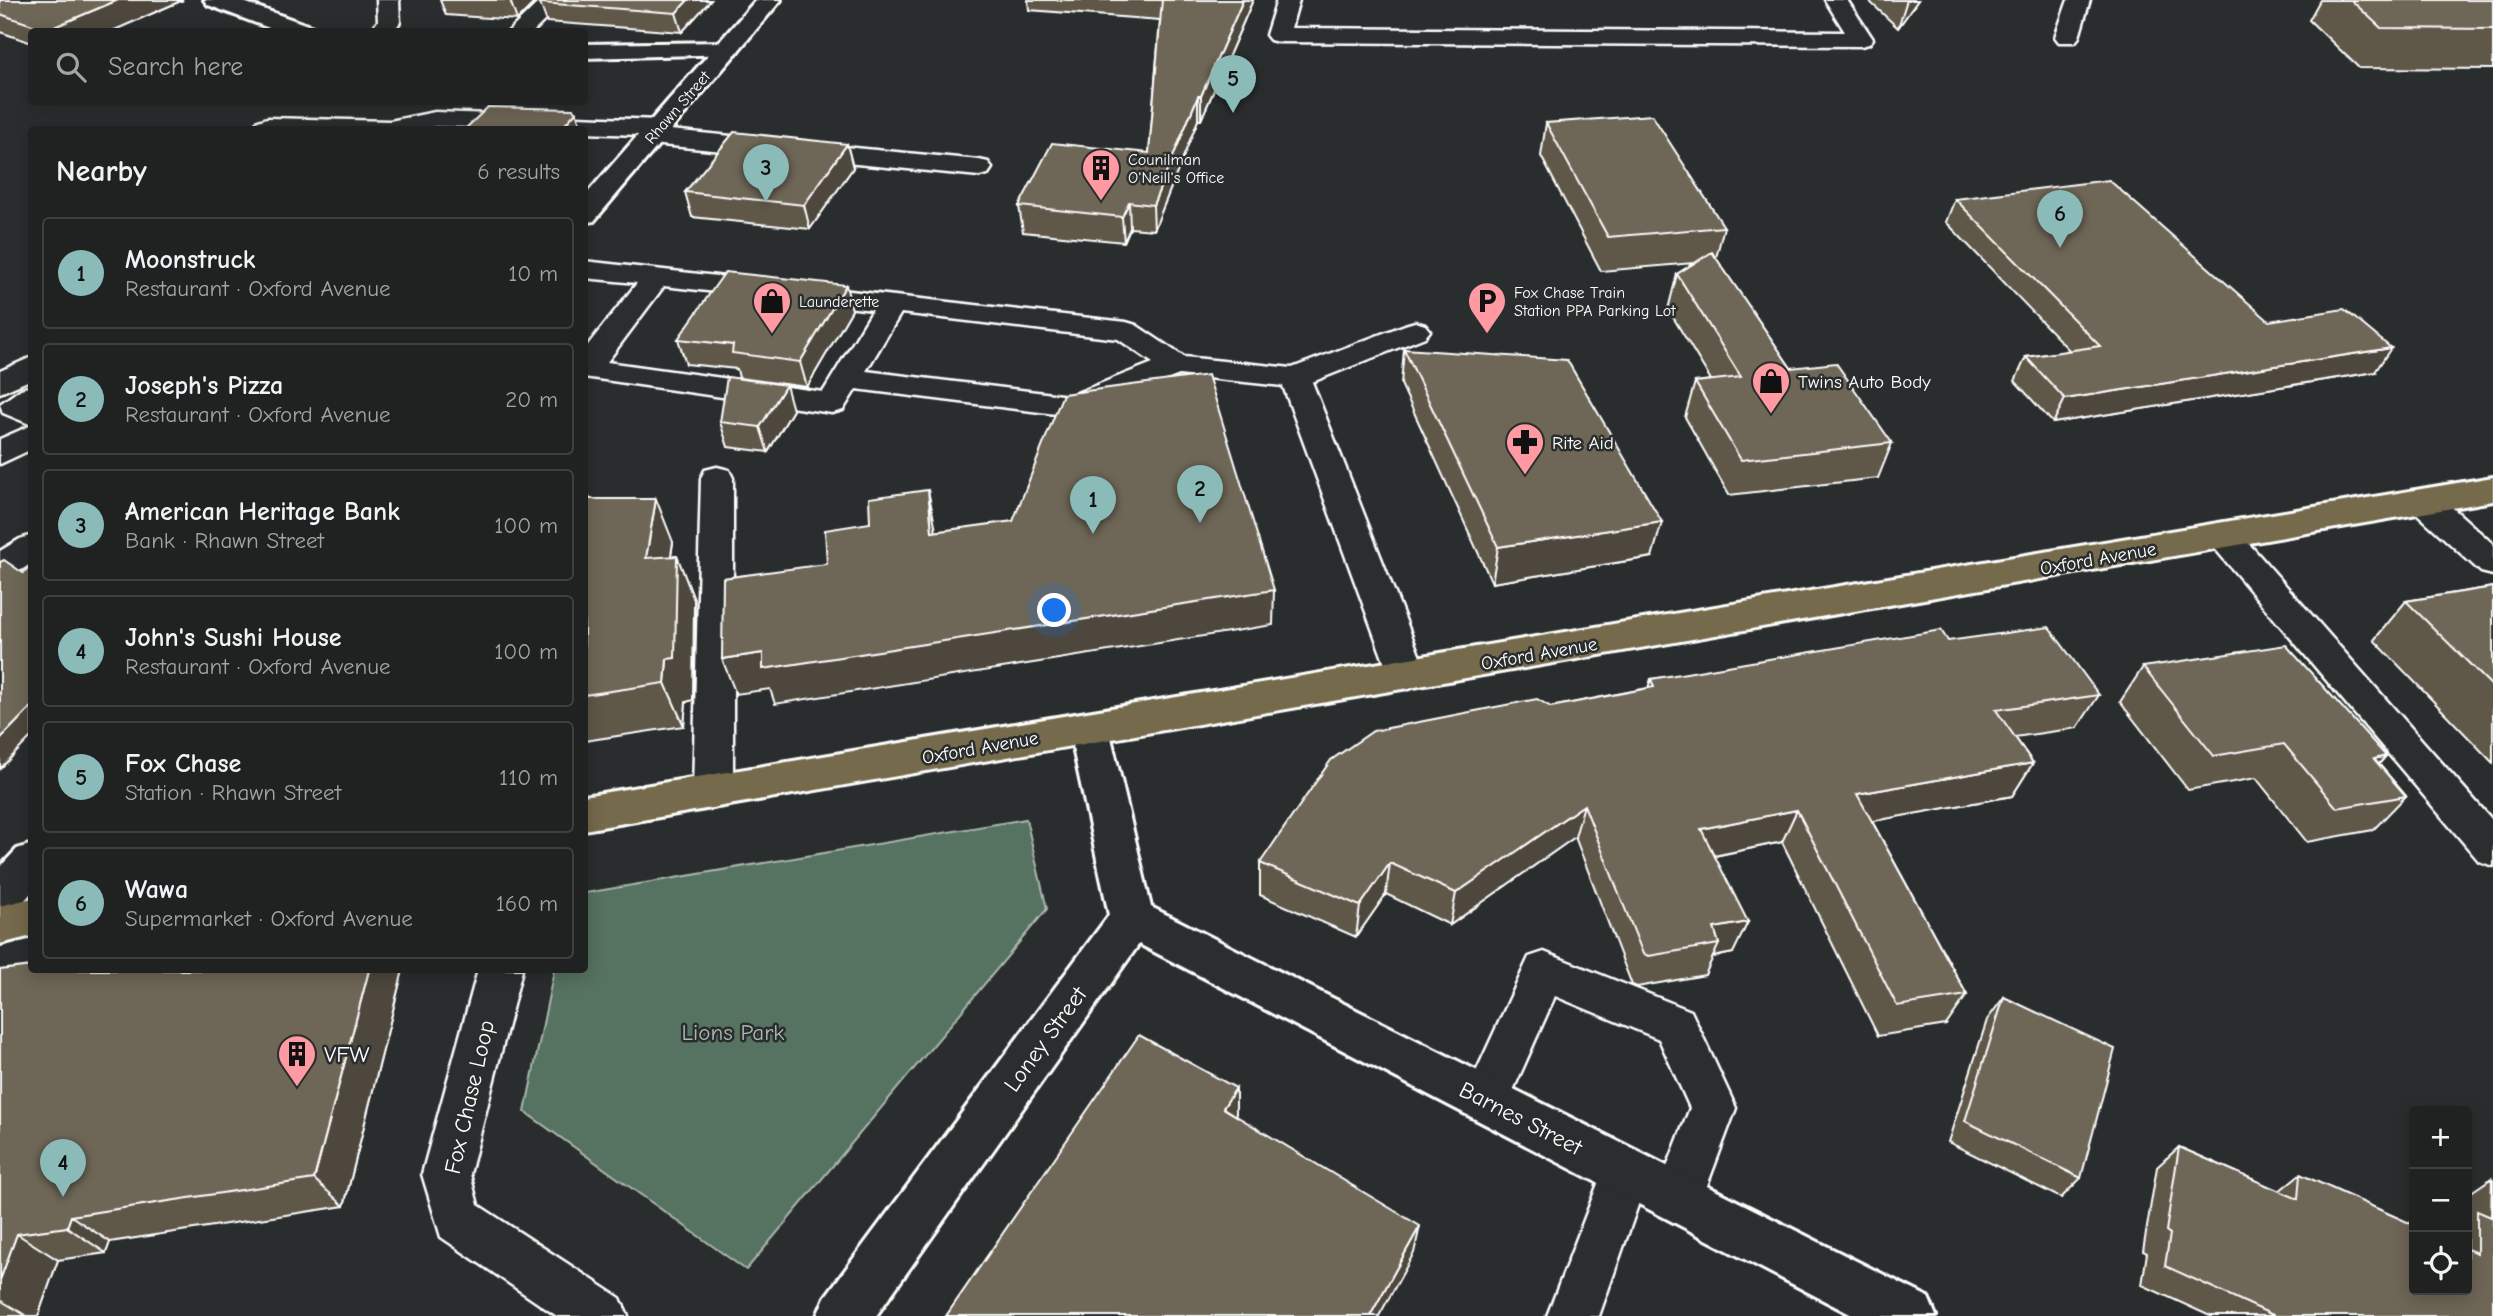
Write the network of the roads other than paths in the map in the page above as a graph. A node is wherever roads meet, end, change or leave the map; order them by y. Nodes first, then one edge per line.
1 (216, 0) edge
2 (388, 0) edge
3 (554, 0) edge
4 (769, 0) edge
5 (1288, 0) edge
6 (1836, 0) edge
7 (2078, 0) edge
8 (293, 28) edge
9 (384, 28) edge
10 (523, 28) edge
11 (2067, 37) dead end
12 (727, 49) junction
13 (588, 51) edge
14 (267, 125) dead end
15 (298, 126) edge
16 (404, 126) edge
17 (553, 126) edge
18 (588, 128) edge
19 (655, 132) junction
20 (979, 168) dead end
21 (588, 210) edge
22 (588, 269) edge
23 (657, 277) junction
24 (892, 303) junction
25 (1415, 331) dead end
26 (588, 364) edge
27 (1176, 365) junction
28 (28, 368) edge
29 (588, 368) edge
30 (847, 378) junction
31 (1295, 378) junction
32 (0, 383) edge
33 (28, 399) edge
34 (28, 413) edge
35 (28, 437) edge
36 (0, 453) edge
37 (718, 478) dead end
38 (2493, 489) edge
39 (2424, 500) junction
40 (2224, 537) junction
41 (28, 550) edge
42 (2493, 563) edge
43 (0, 567) edge
44 (1408, 675) junction
45 (1089, 729) junction
46 (713, 792) junction
47 (588, 812) edge
48 (2493, 849) edge
49 (28, 866) edge
50 (0, 897) edge
51 (28, 918) edge
52 (1132, 919) junction
53 (0, 926) edge
54 (498, 973) edge
55 (1486, 1100) junction
56 (1626, 1171) junction
57 (1679, 1198) junction
58 (602, 1316) edge
59 (844, 1316) edge
60 (1573, 1316) edge
61 (1909, 1316) edge

1 - 8 street
2 - 9 lane
3 - 10 lane
4 - 12 street, Rhawn Street
5 - 6 lane
7 - 11 lane
12 - 13 street
12 - 19 street, Rhawn Street
14 - 15 lane
16 - 17 lane
18 - 19 lane
19 - 20 lane
19 - 21 street, Rhawn Street
22 - 23 lane
23 - 24 lane
23 - 26 lane
24 - 27 lane
24 - 30 lane
25 - 31 lane
27 - 30 lane
27 - 31 lane
28 - 32 lane
29 - 30 lane
31 - 44 lane
33 - 34 lane
35 - 36 lane
37 - 46 lane
38 - 39 main road, Oxford Avenue
39 - 40 main road, Oxford Avenue
39 - 42 lane
40 - 44 main road, Oxford Avenue
40 - 48 lane
41 - 43 lane
44 - 45 main road, Oxford Avenue
45 - 46 main road, Oxford Avenue
45 - 52 street
46 - 47 main road, Oxford Avenue
49 - 50 street
51 - 53 main road
52 - 55 street, Barnes Street
52 - 59 street, Loney Street
54 - 58 lane, Fox Chase Loop
55 - 56 street, Barnes Street
55 - 57 lane
56 - 57 street, Barnes Street
56 - 60 lane
57 - 61 street, Barnes Street

